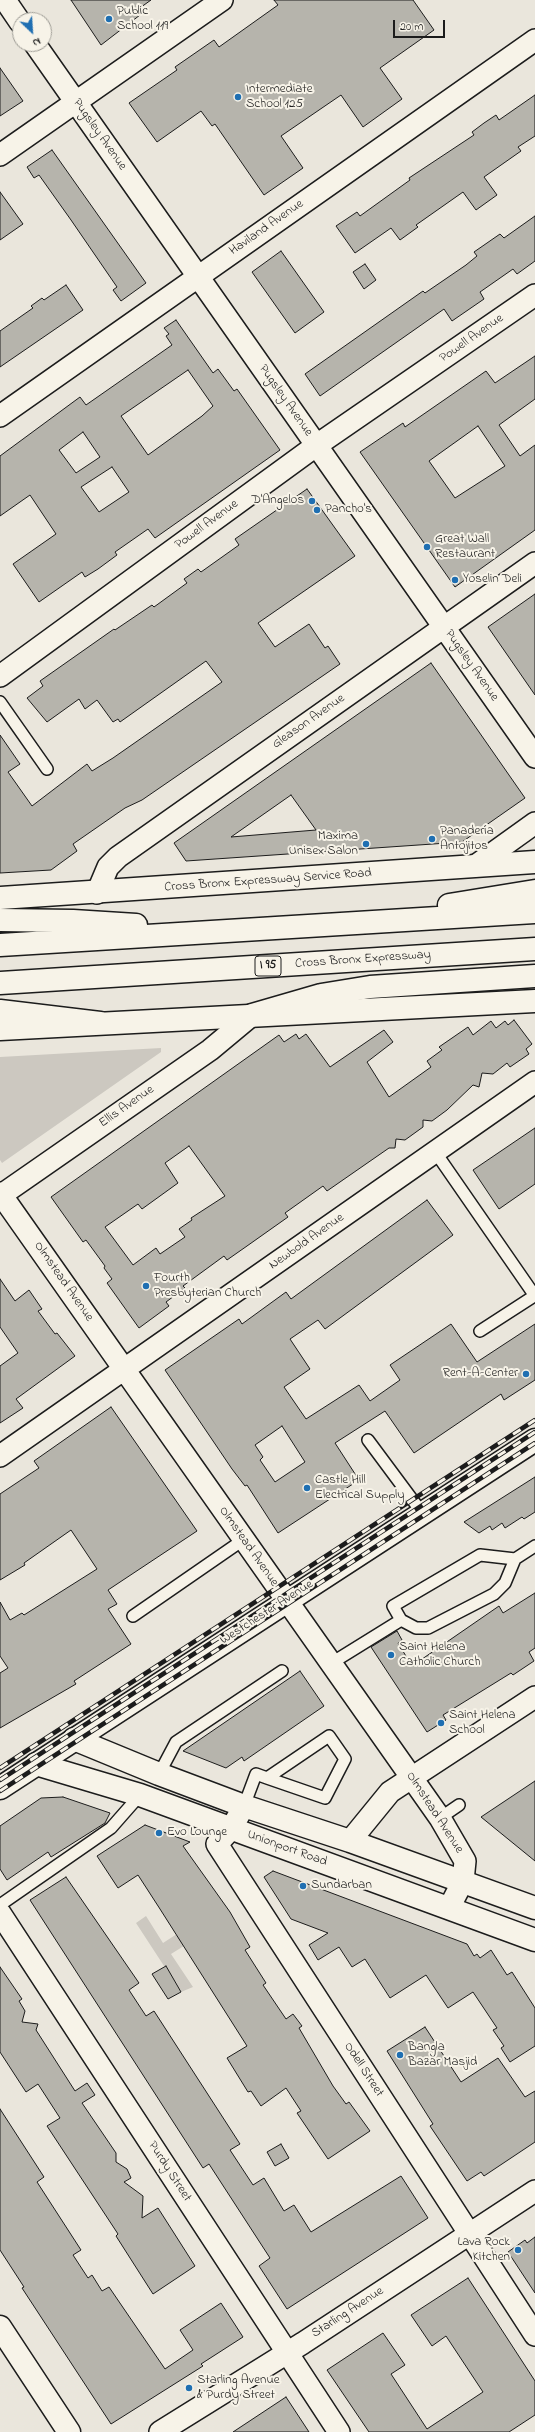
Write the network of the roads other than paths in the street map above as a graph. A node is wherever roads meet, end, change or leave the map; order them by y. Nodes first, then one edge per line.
1 (4, 0) edge
2 (222, 0) edge
3 (13, 12) edge
4 (535, 40) edge
5 (41, 52) edge
6 (76, 102) junction
7 (0, 155) edge
8 (198, 277) junction
9 (535, 296) edge
10 (0, 416) edge
11 (317, 445) junction
12 (535, 563) edge
13 (443, 627) junction
14 (0, 676) edge
15 (0, 702) edge
16 (535, 758) edge
17 (47, 769) dead end
18 (535, 823) edge
19 (535, 862) edge
20 (475, 866) junction
21 (535, 891) edge
22 (97, 893) junction
23 (0, 898) edge
24 (535, 912) edge
25 (0, 920) edge
26 (344, 924) junction
27 (217, 932) junction
28 (0, 945) edge
29 (535, 949) edge
30 (535, 976) edge
31 (0, 983) edge
32 (535, 1001) edge
33 (0, 1012) edge
34 (252, 1015) junction
35 (100, 1023) junction
36 (0, 1029) edge
37 (535, 1082) edge
38 (436, 1153) junction
39 (0, 1195) edge
40 (534, 1296) edge
41 (480, 1331) dead end
42 (125, 1370) junction
43 (368, 1440) dead end
44 (535, 1440) edge
45 (0, 1456) edge
46 (422, 1514) junction
47 (243, 1540) junction
48 (535, 1546) edge
49 (515, 1559) junction
50 (286, 1601) junction
51 (133, 1616) dead end
52 (401, 1620) junction
53 (330, 1664) junction
54 (282, 1671) dead end
55 (535, 1697) edge
56 (74, 1739) junction
57 (36, 1764) junction
58 (158, 1774) junction
59 (267, 1778) junction
60 (411, 1778) junction
61 (0, 1786) edge
62 (140, 1795) junction
63 (459, 1805) dead end
64 (244, 1806) junction
65 (440, 1818) junction
66 (231, 1829) junction
67 (350, 1840) junction
68 (462, 1882) junction
69 (0, 1905) edge
70 (449, 1908) junction
71 (535, 1908) edge
72 (0, 1913) edge
73 (535, 1940) edge
74 (535, 2191) edge
75 (469, 2235) junction
76 (0, 2327) edge
77 (535, 2335) edge
78 (287, 2353) junction
79 (69, 2432) edge
80 (160, 2432) edge
81 (339, 2432) edge

1 - 3 street
2 - 6 street
4 - 8 street, Haviland Avenue
5 - 6 street, Pugsley Avenue
6 - 7 street
6 - 8 street, Pugsley Avenue
8 - 10 street, Haviland Avenue
8 - 11 street, Pugsley Avenue
9 - 11 street, Powell Avenue
11 - 13 street, Pugsley Avenue
11 - 14 street, Powell Avenue
12 - 13 street, Gleason Avenue
13 - 16 street, Pugsley Avenue
13 - 22 street, Gleason Avenue
15 - 17 lane
18 - 20 street
19 - 20 main road, Cross Bronx Expressway Service Road
20 - 22 main road, Cross Bronx Expressway Service Road
21 - 26 main road
22 - 23 main road, Cross Bronx Expressway Service Road
24 - 26 main road
25 - 27 main road
26 - 27 main road
27 - 28 main road
29 - 31 main road, Cross Bronx Expressway / I 95
30 - 34 main road
32 - 34 main road
33 - 35 main road
34 - 35 main road
34 - 39 street, Ellis Avenue
35 - 36 main road
37 - 38 street, Newbold Avenue
38 - 40 lane
38 - 42 street, Newbold Avenue
39 - 42 street, Olmstead Avenue
40 - 41 lane
42 - 45 street, Newbold Avenue
42 - 47 street, Olmstead Avenue
43 - 46 lane
44 - 46 main road, Westchester Avenue
46 - 50 main road, Westchester Avenue
47 - 50 street, Olmstead Avenue
47 - 51 lane
48 - 49 lane
49 - 52 lane
49 - 52 lane
50 - 53 street, Olmstead Avenue
50 - 56 main road, Westchester Avenue
52 - 53 lane
53 - 60 street, Olmstead Avenue
54 - 58 lane
55 - 60 street
56 - 57 main road, Westchester Avenue
56 - 58 main road, Unionport Road
57 - 61 main road, Westchester Avenue
57 - 62 main road, Unionport Road
58 - 64 main road, Unionport Road
59 - 59 lane
59 - 64 lane
60 - 65 street, Olmstead Avenue
60 - 67 street
62 - 66 main road, Unionport Road
62 - 69 lane
63 - 65 lane
64 - 66 street, Odell Street
64 - 67 main road, Unionport Road
65 - 68 street, Olmstead Avenue
66 - 70 main road, Unionport Road
66 - 75 street, Odell Street
67 - 68 main road, Unionport Road
68 - 70 street, Olmstead Avenue
68 - 71 main road, Unionport Road
70 - 73 main road, Unionport Road
72 - 78 street, Purdy Street
74 - 75 street, Starling Avenue
75 - 77 street, Odell Street
75 - 78 street, Starling Avenue
76 - 79 main road
78 - 80 street, Starling Avenue
78 - 81 street, Purdy Street

